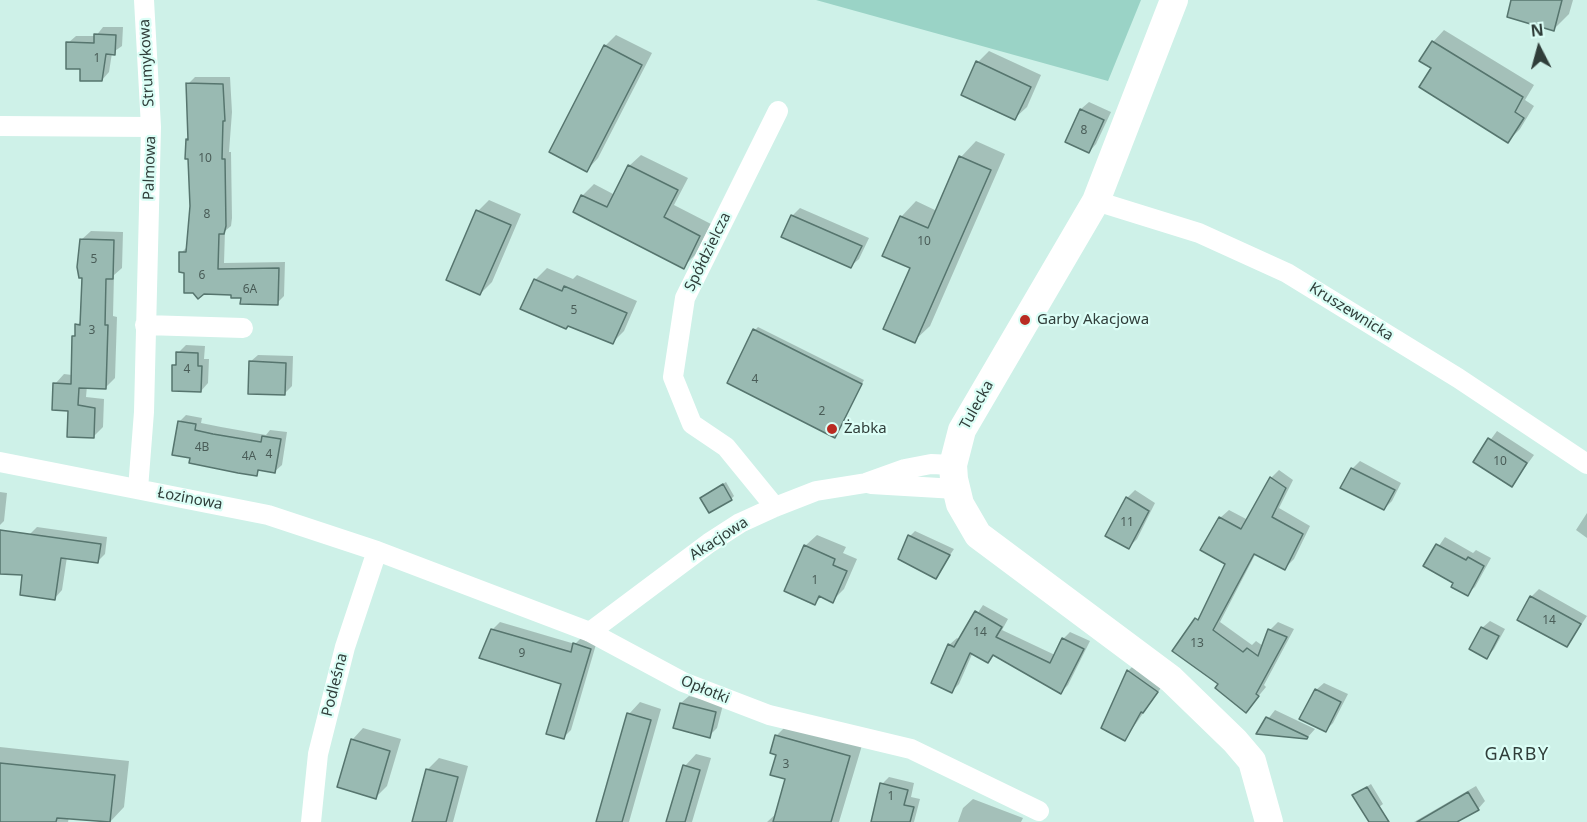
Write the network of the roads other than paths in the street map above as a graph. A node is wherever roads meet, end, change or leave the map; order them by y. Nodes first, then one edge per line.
1 (144, 0) edge
2 (1174, 0) edge
3 (778, 111) dead end
4 (0, 126) edge
5 (151, 127) junction
6 (1096, 201) junction
7 (145, 325) junction
8 (243, 328) dead end
9 (0, 462) edge
10 (1587, 464) edge
11 (954, 477) junction
12 (138, 489) junction
13 (775, 507) junction
14 (377, 551) junction
15 (590, 632) junction
16 (1039, 811) dead end
17 (311, 822) edge
18 (1269, 822) edge

1 - 5 street, Strumykowa
2 - 6 street, Tulecka
3 - 13 street, Spółdzielcza
4 - 5 street, Palmowa
5 - 7 street, Palmowa
6 - 10 street, Kruszewnicka
6 - 11 street, Tulecka
7 - 8 street
7 - 12 street, Palmowa
9 - 12 street, Łozinowa
11 - 13 street, Akacjowa
11 - 18 street
12 - 14 street, Łozinowa
13 - 15 street, Akacjowa
14 - 15 street, Opłotki
14 - 17 street, Podleśna
15 - 16 street, Opłotki

